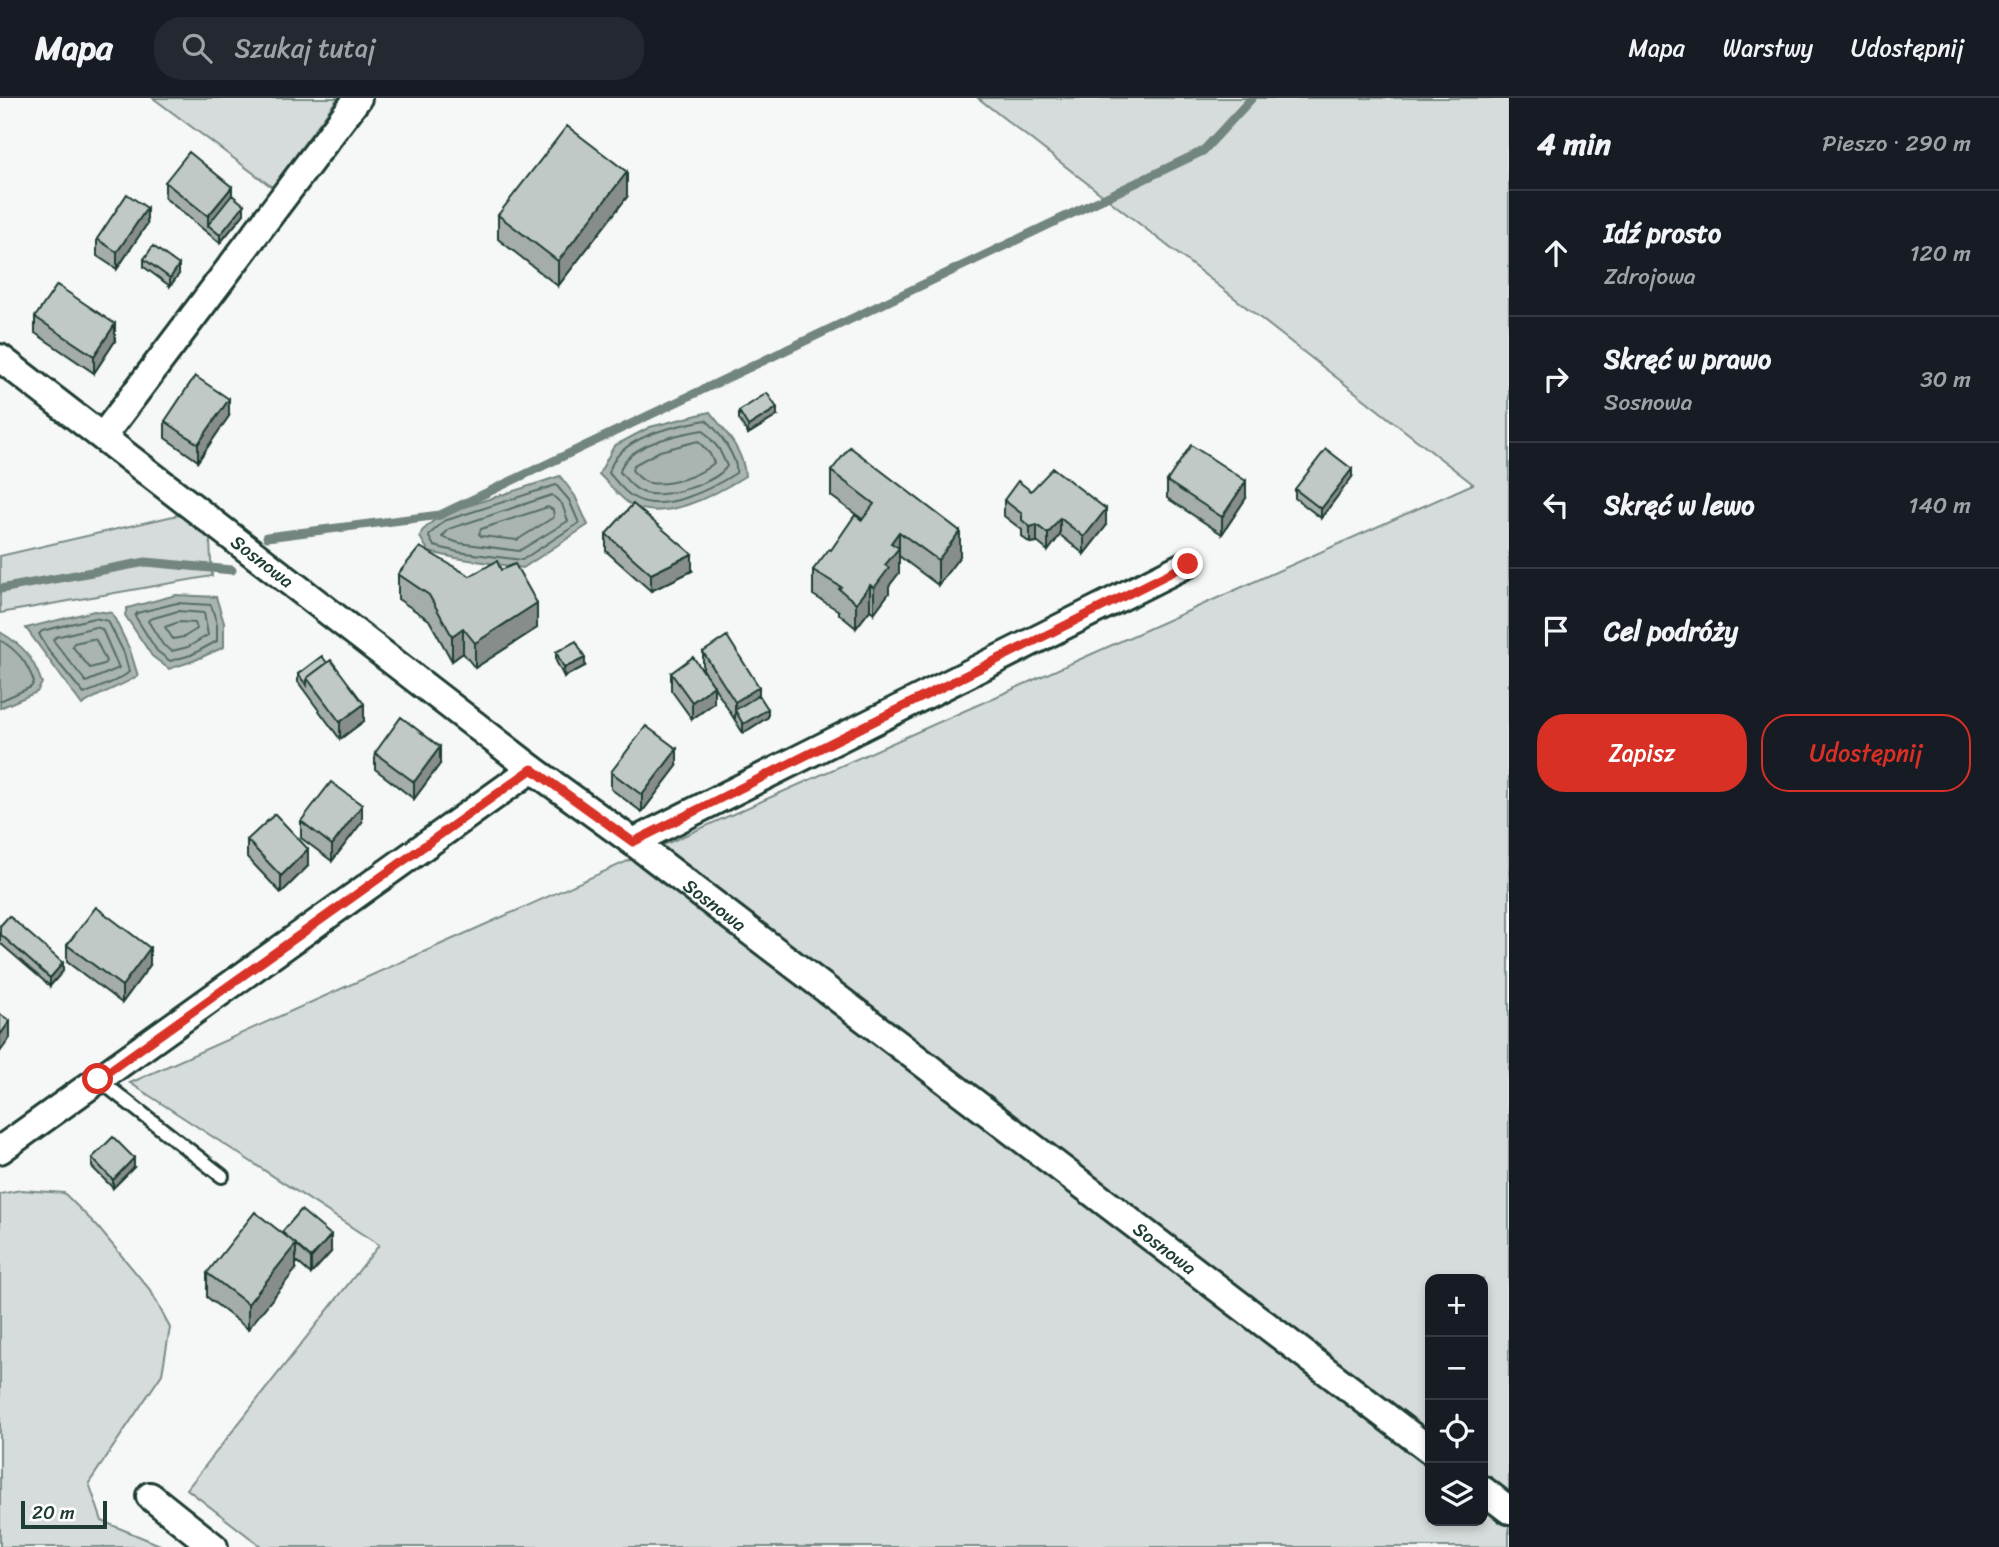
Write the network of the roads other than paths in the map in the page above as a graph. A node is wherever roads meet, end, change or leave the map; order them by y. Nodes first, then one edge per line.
1 (358, 98) edge
2 (0, 358) edge
3 (103, 436) junction
4 (1188, 564) dead end
5 (532, 769) junction
6 (633, 842) junction
7 (98, 1079) junction
8 (0, 1150) edge
9 (222, 1176) dead end
10 (1425, 1446) edge
11 (1488, 1494) edge
12 (150, 1496) dead end
13 (1509, 1510) edge
14 (214, 1547) edge

1 - 3 street
2 - 3 street, Sosnowa
3 - 5 street, Sosnowa
4 - 6 street
5 - 6 street, Sosnowa
5 - 7 street
6 - 10 street, Sosnowa
7 - 8 street
7 - 9 lane
11 - 13 street
12 - 14 street

